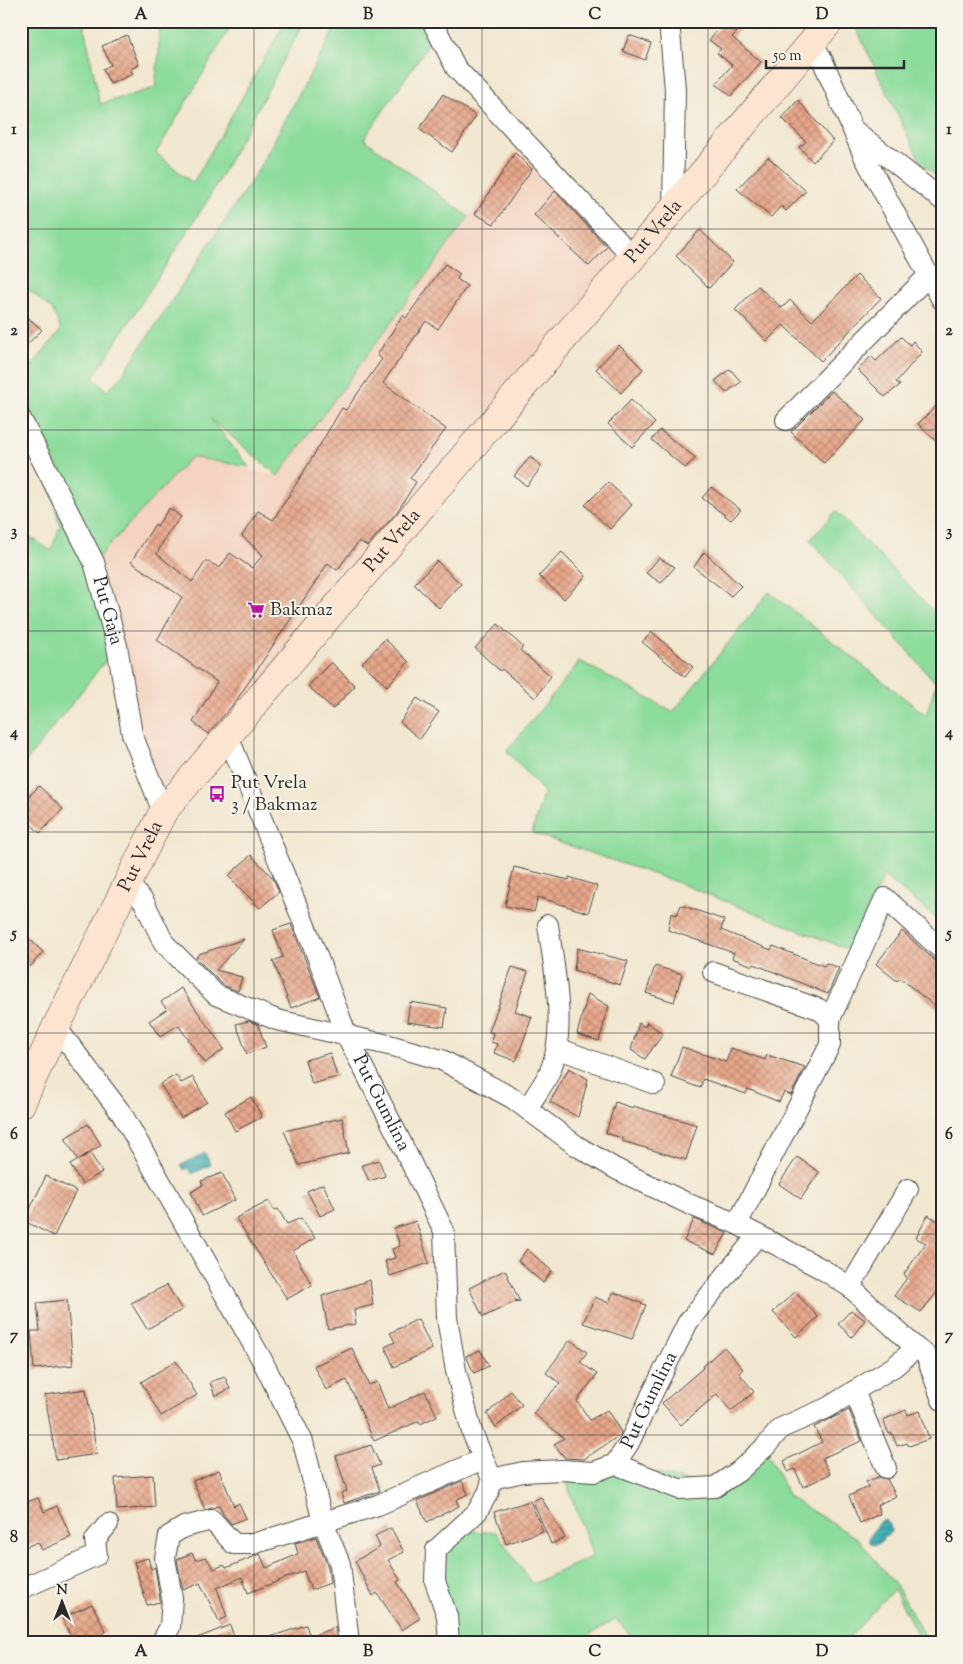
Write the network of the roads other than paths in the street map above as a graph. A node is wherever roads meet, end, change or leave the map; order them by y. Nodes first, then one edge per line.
1 (432, 21) edge
2 (669, 21) edge
3 (830, 21) edge
4 (812, 44) junction
5 (853, 129) junction
6 (942, 200) edge
7 (673, 210) junction
8 (633, 257) junction
9 (928, 276) junction
10 (942, 300) edge
11 (21, 419) edge
12 (786, 420) dead end
13 (228, 736) junction
14 (163, 812) junction
15 (128, 883) junction
16 (548, 925) dead end
17 (942, 950) edge
18 (712, 972) dead end
19 (830, 1019) junction
20 (56, 1028) junction
21 (347, 1036) junction
22 (557, 1048) junction
23 (654, 1084) dead end
24 (22, 1099) edge
25 (527, 1109) junction
26 (908, 1189) dead end
27 (737, 1224) junction
28 (758, 1234) junction
29 (850, 1287) junction
30 (916, 1348) junction
31 (854, 1391) junction
32 (942, 1400) edge
33 (484, 1459) junction
34 (616, 1464) junction
35 (886, 1468) dead end
36 (492, 1479) junction
37 (323, 1522) junction
38 (108, 1524) dead end
39 (21, 1589) edge
40 (161, 1643) edge
41 (349, 1643) edge
42 (449, 1643) edge

1 - 8 street
2 - 7 street
3 - 4 main road, Put Vrela
4 - 5 street
4 - 7 main road, Put Vrela
5 - 6 street
5 - 9 street
7 - 8 main road, Put Vrela
8 - 13 main road, Put Vrela
9 - 10 street
9 - 12 street
11 - 14 street, Put Gaja
13 - 14 main road, Put Vrela
13 - 21 street, Put Gumlina
14 - 15 main road, Put Vrela
15 - 20 main road, Put Vrela
15 - 21 street
16 - 22 street
17 - 19 street
18 - 19 street
19 - 27 street
20 - 24 main road, Put Vrela
20 - 37 street
21 - 25 street
21 - 33 street, Put Gumlina
22 - 23 street
22 - 25 street
25 - 27 street
26 - 29 street
27 - 28 street
28 - 29 street
28 - 34 street, Put Gumlina
29 - 30 street
30 - 31 street
30 - 32 street
31 - 34 street
31 - 35 street
33 - 36 street, Put Gumlina
33 - 37 street
34 - 36 street, Put Gumlina
36 - 42 street
37 - 40 street
37 - 41 street
38 - 39 street

